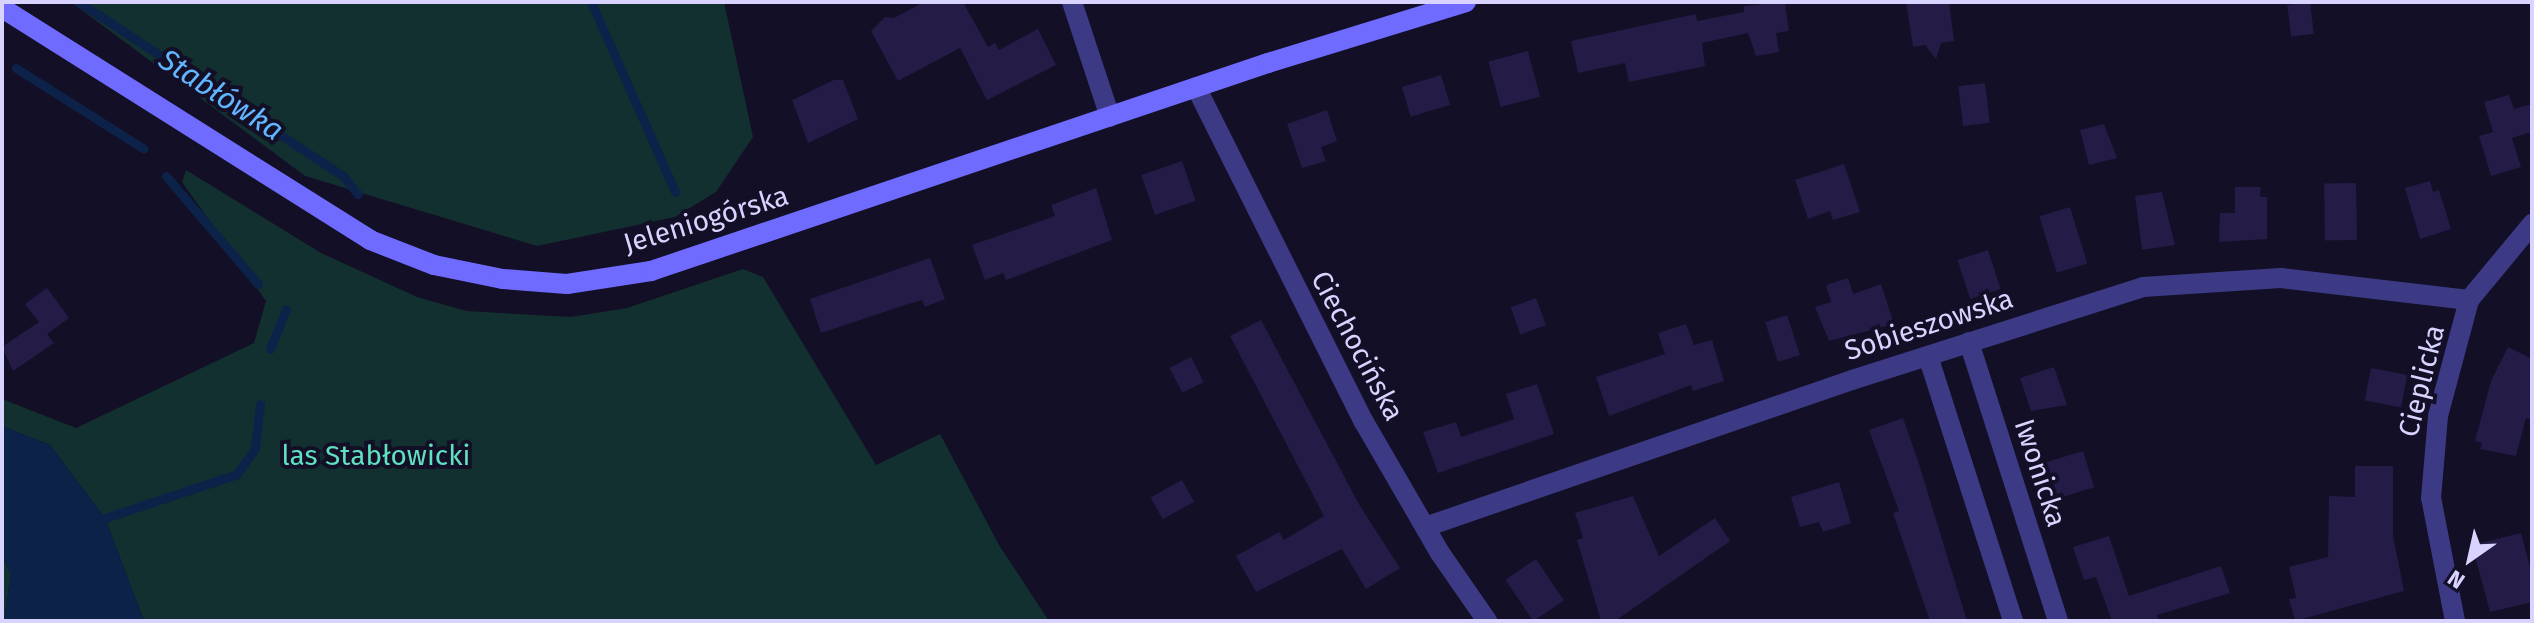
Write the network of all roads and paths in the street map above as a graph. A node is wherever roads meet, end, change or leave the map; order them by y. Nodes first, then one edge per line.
1 (1072, 2) edge
2 (1466, 2) edge
3 (2, 8) edge
4 (1196, 87) junction
5 (1110, 117) junction
6 (2532, 224) edge
7 (2469, 300) junction
8 (1969, 342) junction
9 (1928, 356) junction
10 (1425, 527) junction
11 (1487, 621) edge
12 (2013, 621) edge
13 (2058, 621) edge
14 (2455, 621) edge

1 - 5 street
2 - 4 street, Jeleniogórska
3 - 5 street, Jeleniogórska
4 - 5 street, Jeleniogórska
4 - 10 street, Ciechocińska
6 - 7 street, Cieplicka
7 - 8 street, Sobieszowska
7 - 14 street, Cieplicka
8 - 9 street, Sobieszowska
8 - 13 street, Iwonicka
9 - 10 street, Sobieszowska
9 - 12 street
10 - 11 street, Ciechocińska

